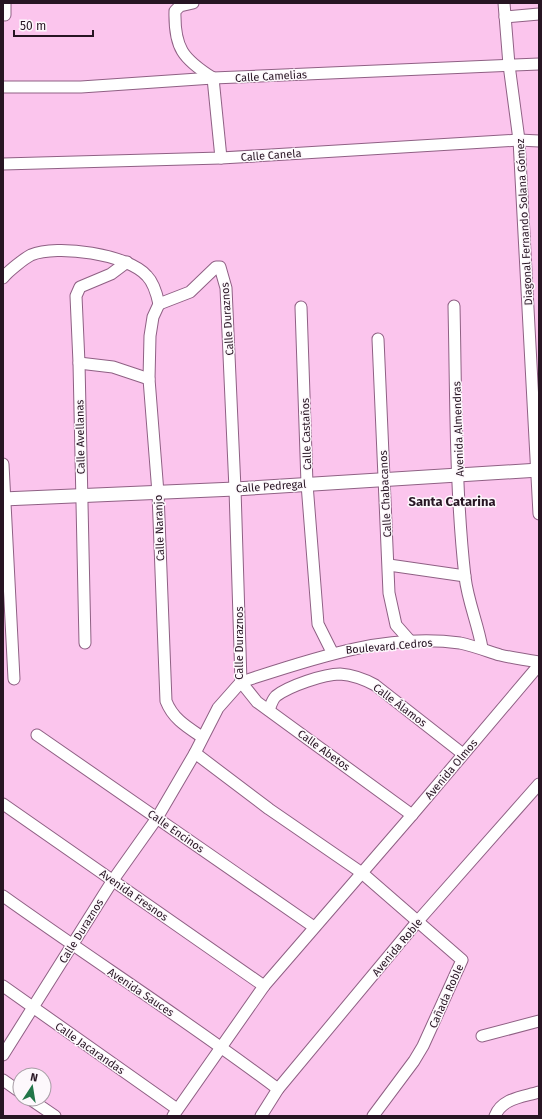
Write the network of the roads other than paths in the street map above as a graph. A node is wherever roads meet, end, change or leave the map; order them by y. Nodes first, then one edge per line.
1 (5, 3) edge
2 (193, 3) edge
3 (504, 3) edge
4 (5, 14) dead end
5 (539, 14) edge
6 (505, 17) junction
7 (539, 64) edge
8 (509, 65) junction
9 (213, 78) junction
10 (3, 88) edge
11 (519, 140) junction
12 (539, 140) edge
13 (222, 158) junction
14 (3, 164) edge
15 (127, 262) junction
16 (3, 278) edge
17 (159, 304) junction
18 (454, 306) dead end
19 (301, 307) dead end
20 (378, 340) dead end
21 (79, 363) junction
22 (150, 379) junction
23 (3, 464) edge
24 (538, 470) edge
25 (459, 474) junction
26 (383, 479) junction
27 (307, 484) junction
28 (235, 489) junction
29 (158, 493) junction
30 (82, 495) junction
31 (4, 499) edge
32 (539, 514) edge
33 (389, 565) junction
34 (465, 576) junction
35 (411, 642) junction
36 (85, 643) dead end
37 (482, 648) junction
38 (332, 652) junction
39 (539, 664) edge
40 (14, 679) dead end
41 (241, 682) junction
42 (269, 710) junction
43 (37, 735) dead end
44 (202, 737) junction
45 (195, 753) junction
46 (464, 754) junction
47 (539, 784) edge
48 (3, 804) edge
49 (412, 815) junction
50 (158, 818) junction
51 (362, 872) junction
52 (113, 880) junction
53 (3, 896) edge
54 (417, 922) junction
55 (314, 927) junction
56 (71, 945) junction
57 (3, 986) edge
58 (264, 986) junction
59 (33, 1008) junction
60 (539, 1021) edge
61 (482, 1036) dead end
62 (221, 1046) junction
63 (3, 1055) edge
64 (3, 1080) edge
65 (12, 1086) edge
66 (278, 1089) junction
67 (539, 1092) edge
68 (269, 1104) junction
69 (42, 1107) edge
70 (175, 1113) edge
71 (55, 1116) edge
72 (261, 1116) edge
73 (270, 1116) edge
74 (373, 1116) edge
75 (495, 1116) edge

1 - 4 street
2 - 9 street
3 - 6 street, Diagonal Fernando Solana Gómez
5 - 6 street
6 - 8 street, Diagonal Fernando Solana Gómez
7 - 8 street, Calle Camelias
8 - 9 street, Calle Camelias
8 - 11 street, Diagonal Fernando Solana Gómez
9 - 10 street, Calle Camelias
9 - 13 street
11 - 12 street, Calle Canela
11 - 13 street, Calle Canela
11 - 24 street, Diagonal Fernando Solana Gómez
13 - 14 street, Calle Canela
15 - 16 street
15 - 17 street
15 - 21 street, Calle Avellanas
17 - 22 street, Calle Naranjo
17 - 28 street, Calle Duraznos
18 - 25 street, Avenida Almendras
19 - 27 street, Calle Castaños
20 - 26 street, Calle Chabacanos
21 - 22 street
21 - 30 street, Calle Avellanas
22 - 29 street, Calle Naranjo
23 - 31 street
24 - 25 street, Calle Pedregal
24 - 32 street, Diagonal Fernando Solana Gómez
25 - 26 street, Calle Pedregal
25 - 34 street, Avenida Almendras
26 - 27 street, Calle Pedregal
26 - 33 street, Calle Chabacanos
27 - 28 street, Calle Pedregal
27 - 38 street, Calle Castaños
28 - 29 street, Calle Pedregal
28 - 41 street, Calle Duraznos
29 - 30 street, Calle Pedregal
29 - 44 street, Calle Naranjo
30 - 31 street, Calle Pedregal
30 - 36 street, Calle Avellanas
31 - 40 street
33 - 34 street
33 - 35 street, Calle Chabacanos
34 - 37 street, Avenida Almendras
35 - 37 street, Boulevard Cedros
35 - 38 street, Boulevard Cedros
37 - 39 street, Boulevard Cedros
38 - 41 street, Boulevard Cedros
39 - 46 street, Avenida Olmos
41 - 42 street, Calle Abetos
41 - 44 street, Calle Duraznos
42 - 46 street, Calle Álamos
42 - 49 street, Calle Abetos
43 - 50 street, Calle Encinos
44 - 45 street, Calle Duraznos
45 - 50 street, Calle Duraznos
45 - 51 street, Cañada Roble
46 - 49 street, Avenida Olmos
47 - 54 street, Avenida Roble
48 - 52 street, Avenida Fresnos
49 - 51 street, Avenida Olmos
50 - 52 street, Calle Duraznos
50 - 55 street, Calle Encinos
51 - 54 street, Cañada Roble
51 - 55 street
52 - 56 street, Calle Duraznos
52 - 58 street, Avenida Fresnos
53 - 56 street, Avenida Sauces
54 - 66 street, Avenida Roble
54 - 74 street, Cañada Roble
55 - 58 street
56 - 59 street, Calle Duraznos
56 - 62 street, Avenida Sauces
57 - 59 street, Calle Jacarandas
58 - 62 street
59 - 63 street, Calle Duraznos
59 - 70 street, Calle Jacarandas
60 - 61 street
62 - 66 street, Avenida Sauces
62 - 70 street
64 - 65 street
66 - 68 street, Avenida Roble
67 - 75 street
68 - 72 street, Avenida Roble
68 - 73 street
69 - 71 street

